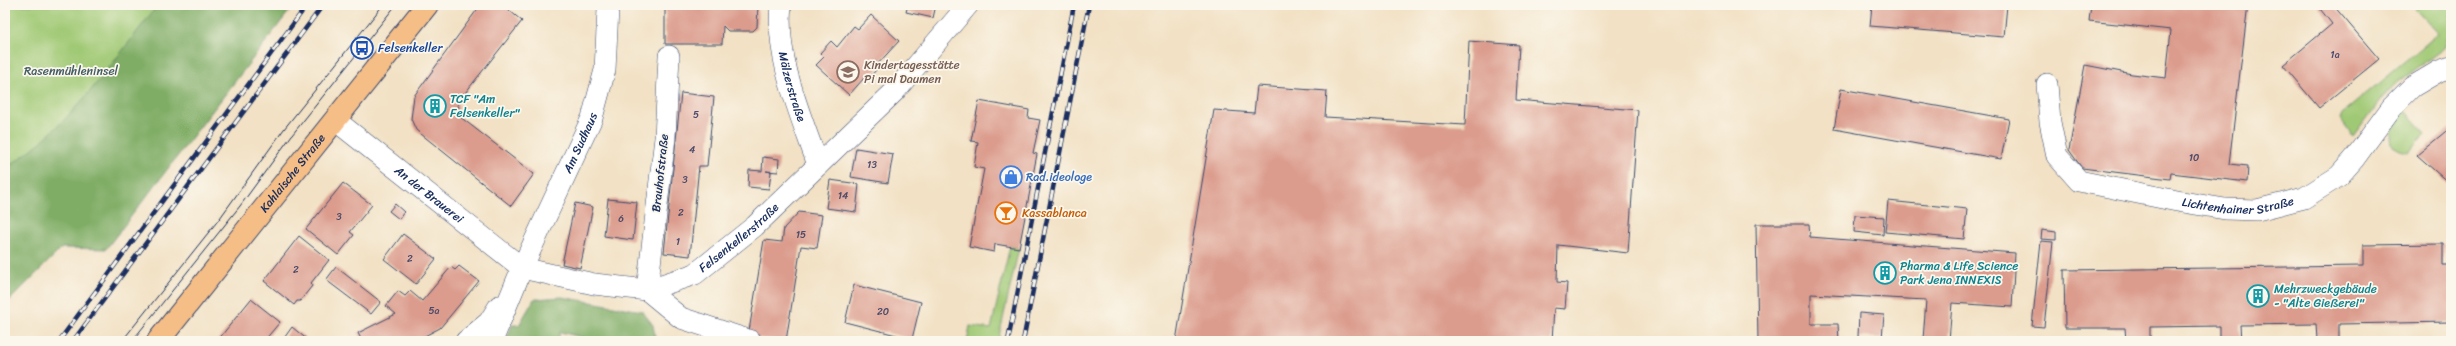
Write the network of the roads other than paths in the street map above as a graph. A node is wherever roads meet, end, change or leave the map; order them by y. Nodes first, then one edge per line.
1 (427, 5) edge
2 (781, 5) edge
3 (968, 5) edge
4 (608, 9) dead end
5 (669, 56) dead end
6 (2451, 67) edge
7 (2047, 84) dead end
8 (335, 120) junction
9 (818, 165) junction
10 (522, 268) junction
11 (647, 290) junction
12 (158, 341) edge
13 (466, 341) edge
14 (492, 341) edge
15 (751, 341) edge

1 - 8 main road, Kahlaische Straße
2 - 9 street, Mälzerstraße
3 - 9 street, Felsenkellerstraße
4 - 10 street, Am Sudhaus
5 - 11 street, Brauhofstraße
6 - 7 street, Lichtenhainer Straße
8 - 10 street, An der Brauerei
8 - 12 main road, Kahlaische Straße
9 - 11 street, Felsenkellerstraße
10 - 11 street, Felsenkellerstraße
10 - 13 street
10 - 14 street
11 - 15 street

